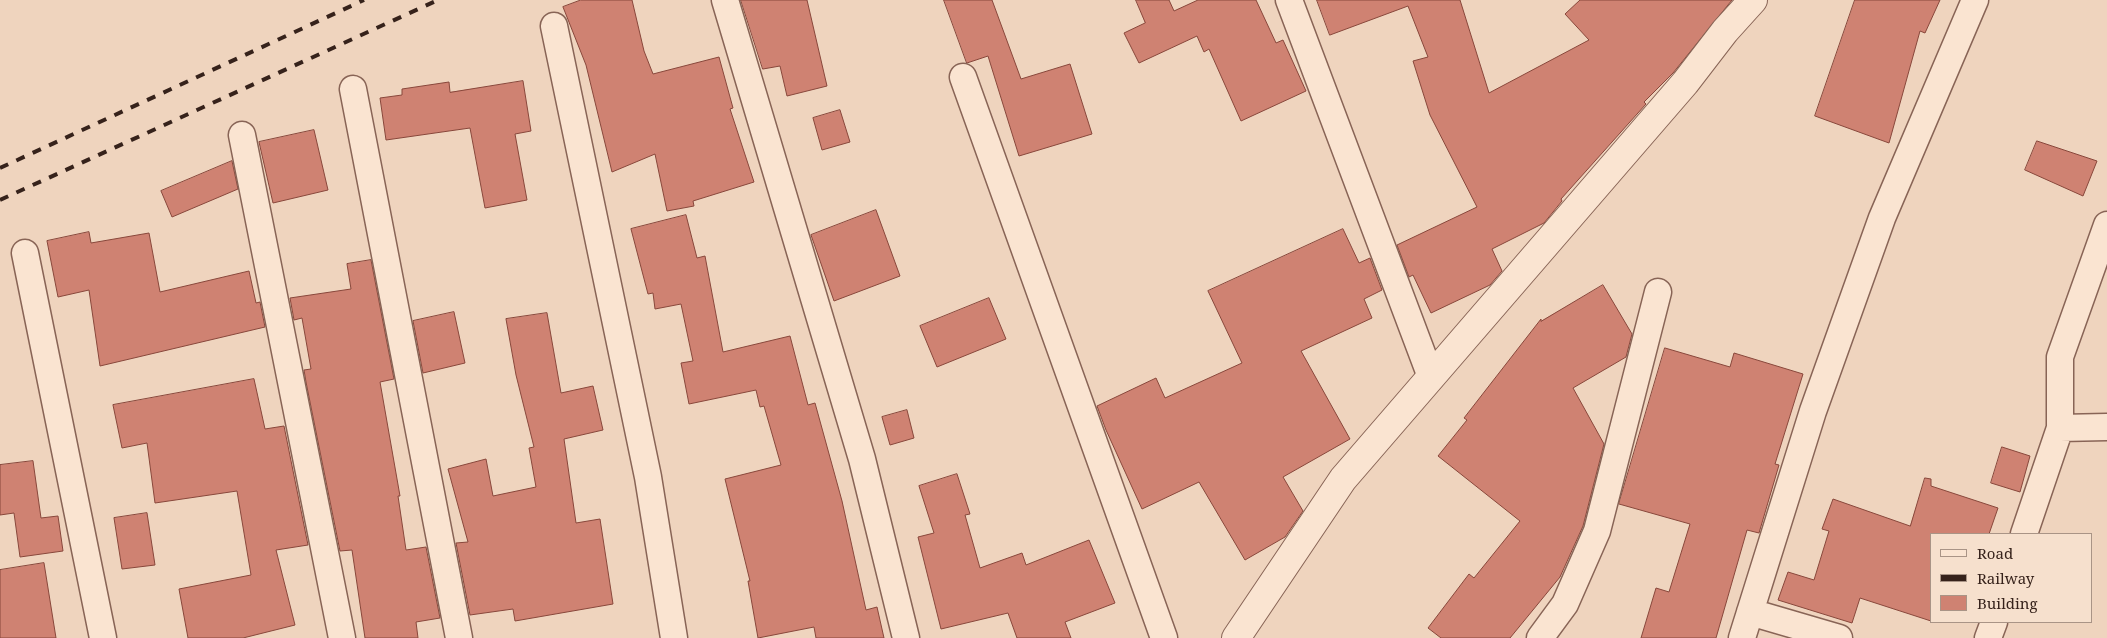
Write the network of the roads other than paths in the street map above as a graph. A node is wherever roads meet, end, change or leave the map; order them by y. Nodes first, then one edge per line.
1 (726, 0) edge
2 (1289, 0) edge
3 (1753, 0) edge
4 (1975, 0) edge
5 (554, 26) dead end
6 (963, 77) dead end
7 (353, 89) dead end
8 (242, 135) dead end
9 (2107, 225) edge
10 (25, 254) dead end
11 (1658, 292) dead end
12 (1431, 377) junction
13 (2107, 427) edge
14 (2060, 428) junction
15 (2024, 533) edge
16 (1750, 612) junction
17 (1994, 623) edge
18 (103, 638) edge
19 (342, 638) edge
20 (459, 638) edge
21 (674, 638) edge
22 (906, 638) edge
23 (1164, 638) edge
24 (1236, 638) edge
25 (1540, 638) edge
26 (1742, 638) edge
27 (1839, 638) edge
28 (1988, 638) edge

1 - 22 street
2 - 12 street
3 - 12 street
4 - 16 street
5 - 21 street
6 - 23 street
7 - 20 street
8 - 19 street
9 - 14 street
10 - 18 street
11 - 25 street
12 - 24 street
13 - 14 street
14 - 15 street
16 - 26 street
16 - 27 street
17 - 28 street

